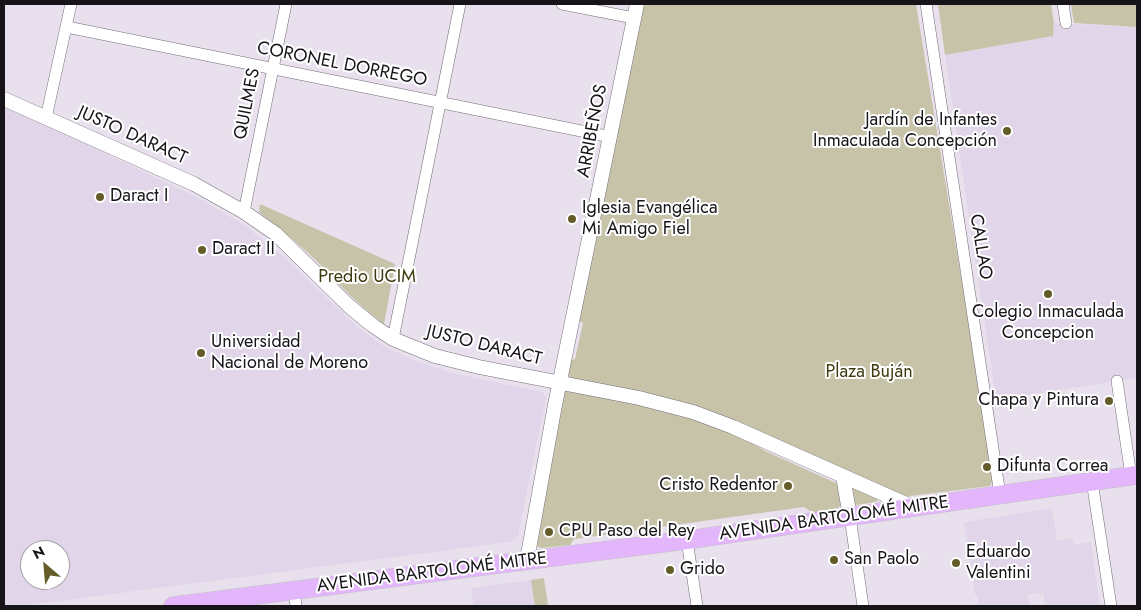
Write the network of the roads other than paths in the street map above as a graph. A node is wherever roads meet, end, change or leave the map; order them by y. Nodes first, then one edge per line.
1 (71, 4) edge
2 (286, 4) edge
3 (460, 4) edge
4 (562, 4) edge
5 (637, 4) edge
6 (926, 4) edge
7 (1062, 4) edge
8 (634, 18) junction
9 (1066, 23) dead end
10 (66, 28) junction
11 (273, 69) junction
12 (4, 100) edge
13 (440, 102) junction
14 (46, 118) junction
15 (611, 137) junction
16 (244, 212) junction
17 (393, 339) junction
18 (1117, 381) dead end
19 (560, 384) junction
20 (1134, 475) edge
21 (842, 476) junction
22 (1092, 481) junction
23 (1000, 495) junction
24 (915, 508) junction
25 (850, 517) junction
26 (687, 540) junction
27 (527, 560) junction
28 (295, 598) edge
29 (173, 606) edge
30 (697, 606) edge
31 (863, 606) edge
32 (1111, 606) edge

1 - 10 street
2 - 11 street, QUILMES
3 - 13 street
4 - 8 street
5 - 8 street, ARRIBEÑOS
6 - 23 street, CALLAO
7 - 9 street
8 - 15 street, ARRIBEÑOS
10 - 11 street, CORONEL DORREGO
10 - 14 street
11 - 13 street, CORONEL DORREGO
11 - 16 street, QUILMES
12 - 14 street, JUSTO DARACT
13 - 15 street, CORONEL DORREGO
13 - 17 street
14 - 16 street, JUSTO DARACT
15 - 19 street, ARRIBEÑOS
16 - 17 street, JUSTO DARACT
17 - 19 street, JUSTO DARACT
18 - 20 street
19 - 21 street, JUSTO DARACT
19 - 27 street, ARRIBEÑOS
20 - 22 main road, AVENIDA BARTOLOMÉ MITRE
21 - 24 street, JUSTO DARACT
21 - 25 street
22 - 23 main road, AVENIDA BARTOLOMÉ MITRE
22 - 32 street
23 - 24 main road, AVENIDA BARTOLOMÉ MITRE
24 - 25 main road, AVENIDA BARTOLOMÉ MITRE
25 - 26 main road, AVENIDA BARTOLOMÉ MITRE
25 - 31 street
26 - 27 main road, AVENIDA BARTOLOMÉ MITRE
26 - 30 street
27 - 28 main road, AVENIDA BARTOLOMÉ MITRE
28 - 29 main road, AVENIDA BARTOLOMÉ MITRE

